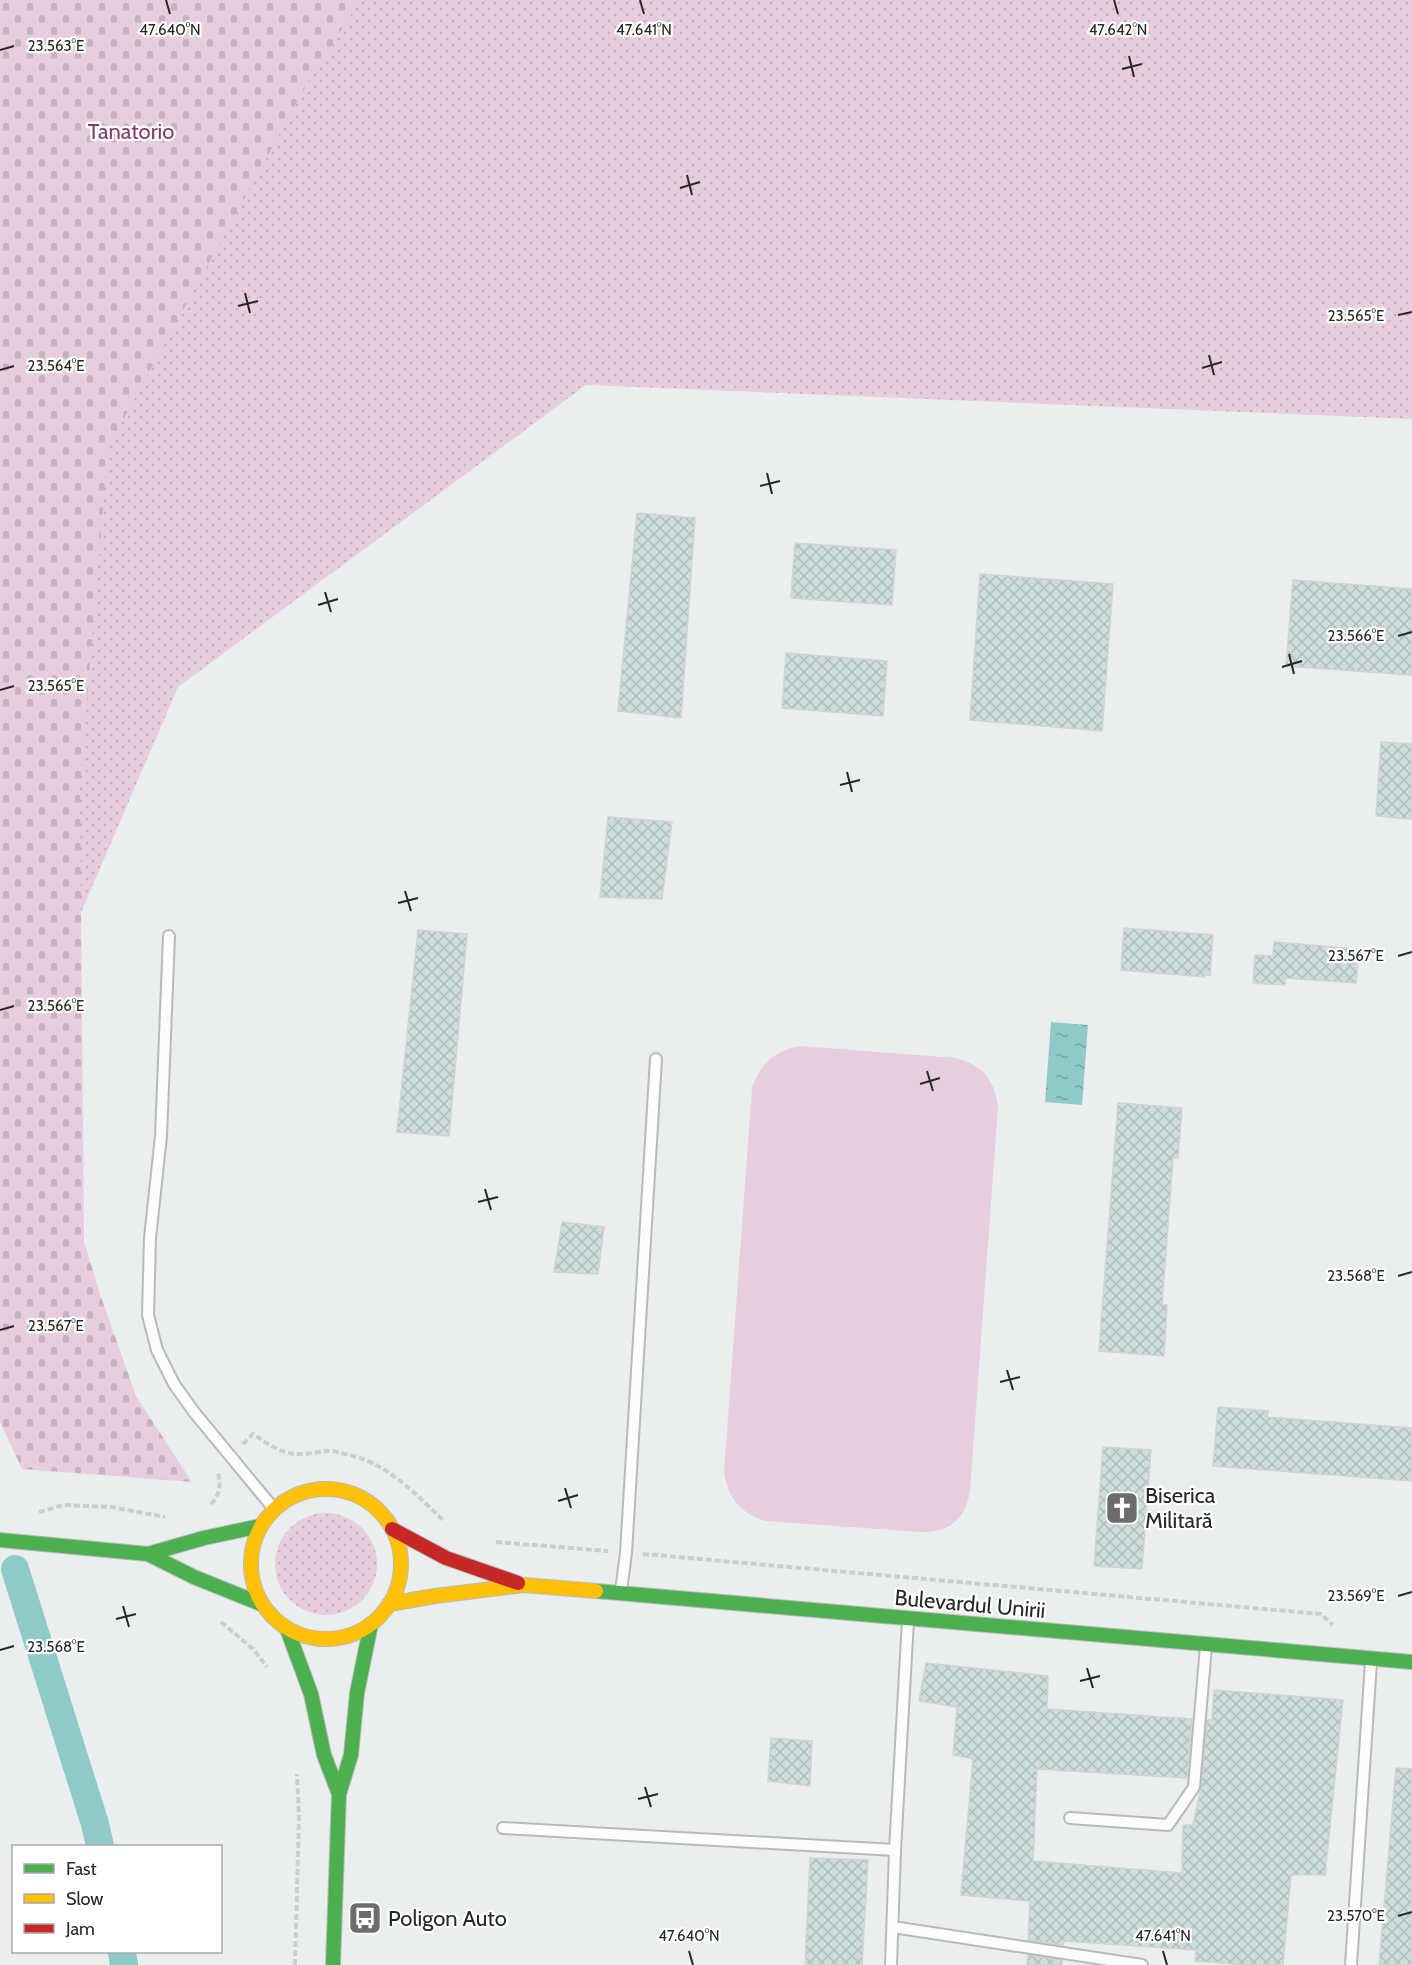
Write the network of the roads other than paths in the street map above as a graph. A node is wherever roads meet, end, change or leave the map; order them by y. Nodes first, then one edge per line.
1 (169, 936) dead end
2 (656, 1059) dead end
3 (274, 1509) junction
4 (260, 1526) junction
5 (392, 1529) junction
6 (0, 1540) edge
7 (148, 1554) junction
8 (524, 1585) junction
9 (621, 1594) junction
10 (261, 1604) junction
11 (389, 1605) junction
12 (908, 1619) junction
13 (371, 1624) junction
14 (287, 1629) junction
15 (1206, 1646) junction
16 (1371, 1659) junction
17 (1412, 1662) edge
18 (339, 1794) junction
19 (1070, 1818) dead end
20 (503, 1828) dead end
21 (895, 1850) junction
22 (893, 1927) junction
23 (333, 1965) edge
24 (891, 1965) edge
25 (1137, 1965) edge
26 (1350, 1965) edge

1 - 3 lane
2 - 9 lane
3 - 4 main road
3 - 5 main road
4 - 7 main road
4 - 10 main road
5 - 8 main road, Bulevardul Unirii
5 - 11 main road
6 - 7 main road
7 - 10 main road
8 - 9 main road, Bulevardul Unirii
8 - 11 main road, Bulevardul Unirii
9 - 12 main road, Bulevardul Unirii
10 - 14 main road
11 - 13 main road
12 - 15 main road, Bulevardul Unirii
12 - 21 lane
13 - 14 main road
13 - 18 main road
14 - 18 main road
15 - 16 main road, Bulevardul Unirii
15 - 19 lane
16 - 17 main road, Bulevardul Unirii
16 - 26 lane
18 - 23 main road
20 - 21 lane
21 - 22 lane
22 - 24 lane
22 - 25 lane

